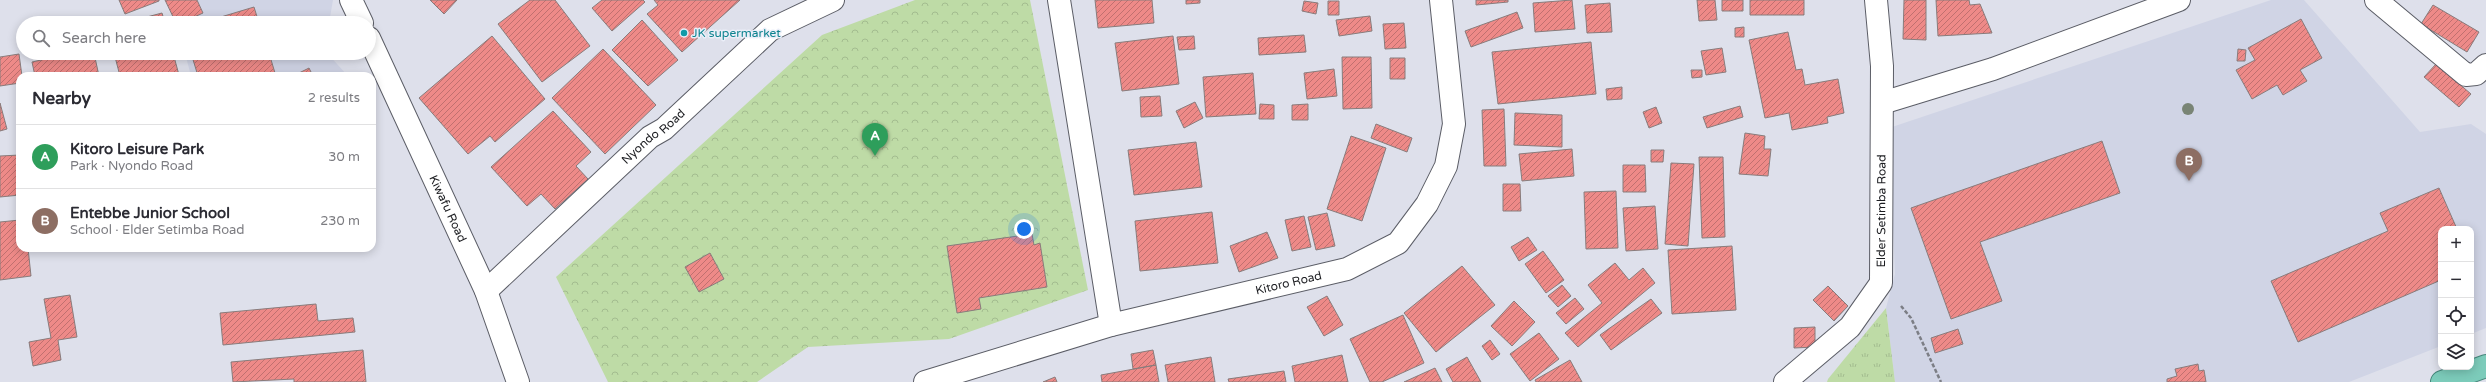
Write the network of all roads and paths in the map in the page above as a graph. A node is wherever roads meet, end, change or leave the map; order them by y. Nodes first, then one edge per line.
1 (351, 0) edge
2 (833, 0) edge
3 (1059, 0) edge
4 (1441, 0) edge
5 (1876, 0) edge
6 (2179, 0) edge
7 (2376, 0) edge
8 (359, 16) edge
9 (376, 53) edge
10 (2486, 65) edge
11 (1882, 103) junction
12 (1881, 283) junction
13 (486, 291) junction
14 (1111, 325) junction
15 (2486, 366) edge
16 (518, 382) edge
17 (925, 382) edge
18 (1784, 382) edge
19 (1941, 382) edge
20 (2442, 382) edge

1 - 8 street
2 - 13 street, Nyondo Road
3 - 14 street
4 - 14 street, Kitoro Road
5 - 11 street, Elder Setimba Road
6 - 11 street
7 - 10 street
9 - 13 street, Kiwafu Road
11 - 12 street, Elder Setimba Road
12 - 18 street, Elder Setimba Road
12 - 19 path
13 - 16 street, Kiwafu Road
14 - 17 street, Kitoro Road
15 - 20 highway

